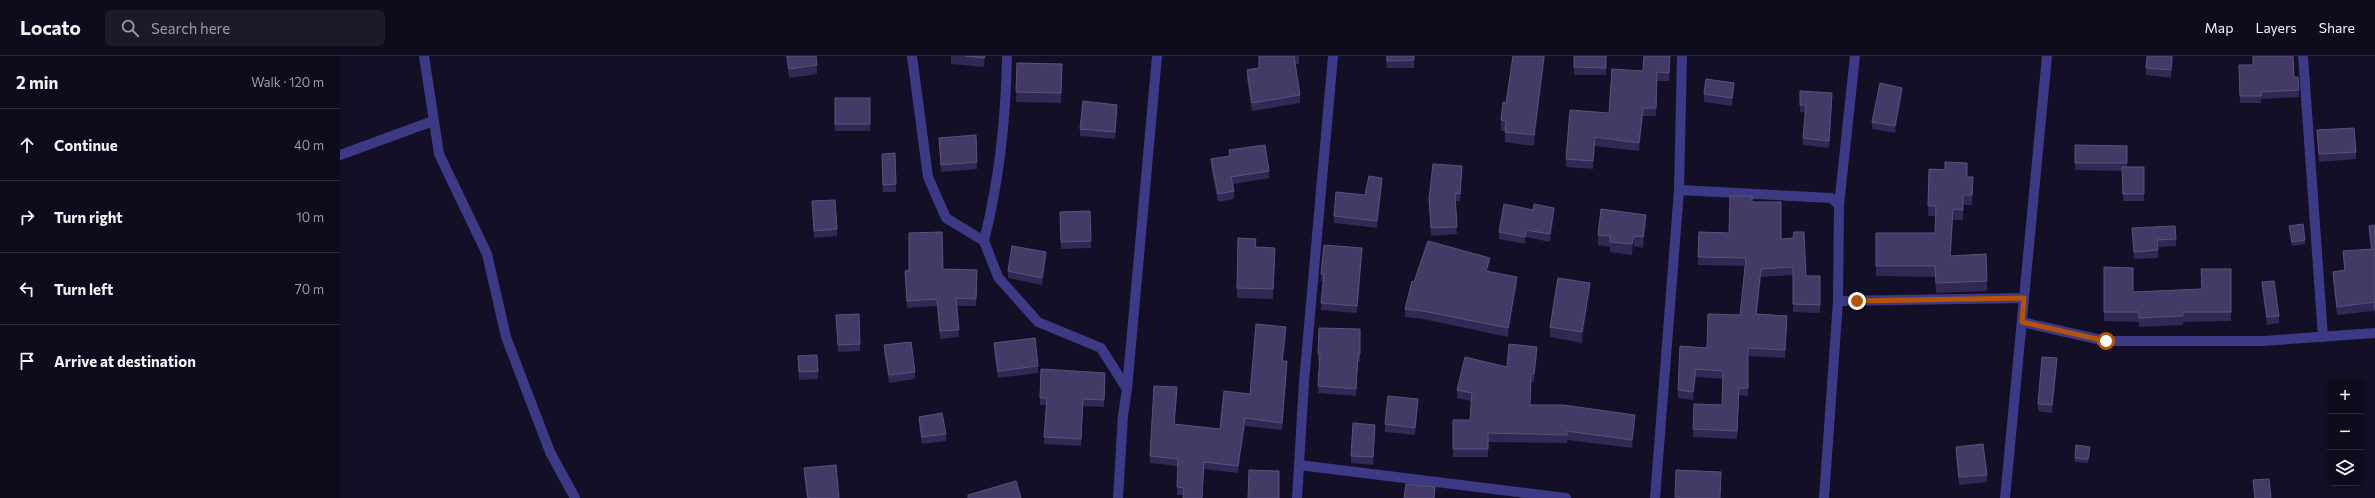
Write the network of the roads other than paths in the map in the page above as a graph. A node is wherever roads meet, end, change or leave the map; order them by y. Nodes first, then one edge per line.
1 (424, 56) edge
2 (912, 56) edge
3 (1007, 56) edge
4 (1157, 56) edge
5 (1333, 56) edge
6 (1682, 56) edge
7 (1855, 56) edge
8 (2046, 56) edge
9 (2303, 56) edge
10 (433, 121) junction
11 (340, 155) edge
12 (1678, 190) junction
13 (1839, 205) junction
14 (984, 241) junction
15 (2024, 298) junction
16 (1838, 301) junction
17 (2022, 322) junction
18 (2375, 334) edge
19 (2323, 337) junction
20 (1127, 389) junction
21 (1299, 465) junction
22 (575, 498) edge
23 (1118, 498) edge
24 (1297, 498) edge
25 (1566, 498) edge
26 (1655, 498) edge
27 (1824, 498) edge
28 (2006, 498) edge

1 - 10 street
2 - 14 street
3 - 14 street
4 - 20 street
5 - 21 street
6 - 12 street
7 - 13 street
8 - 15 street
9 - 19 street
10 - 11 street
10 - 22 street
12 - 13 street
12 - 26 street
13 - 16 street
14 - 20 street
15 - 16 street
15 - 17 street
16 - 27 street
17 - 19 street
17 - 28 street
18 - 19 street
20 - 23 street
21 - 24 street
21 - 25 street

